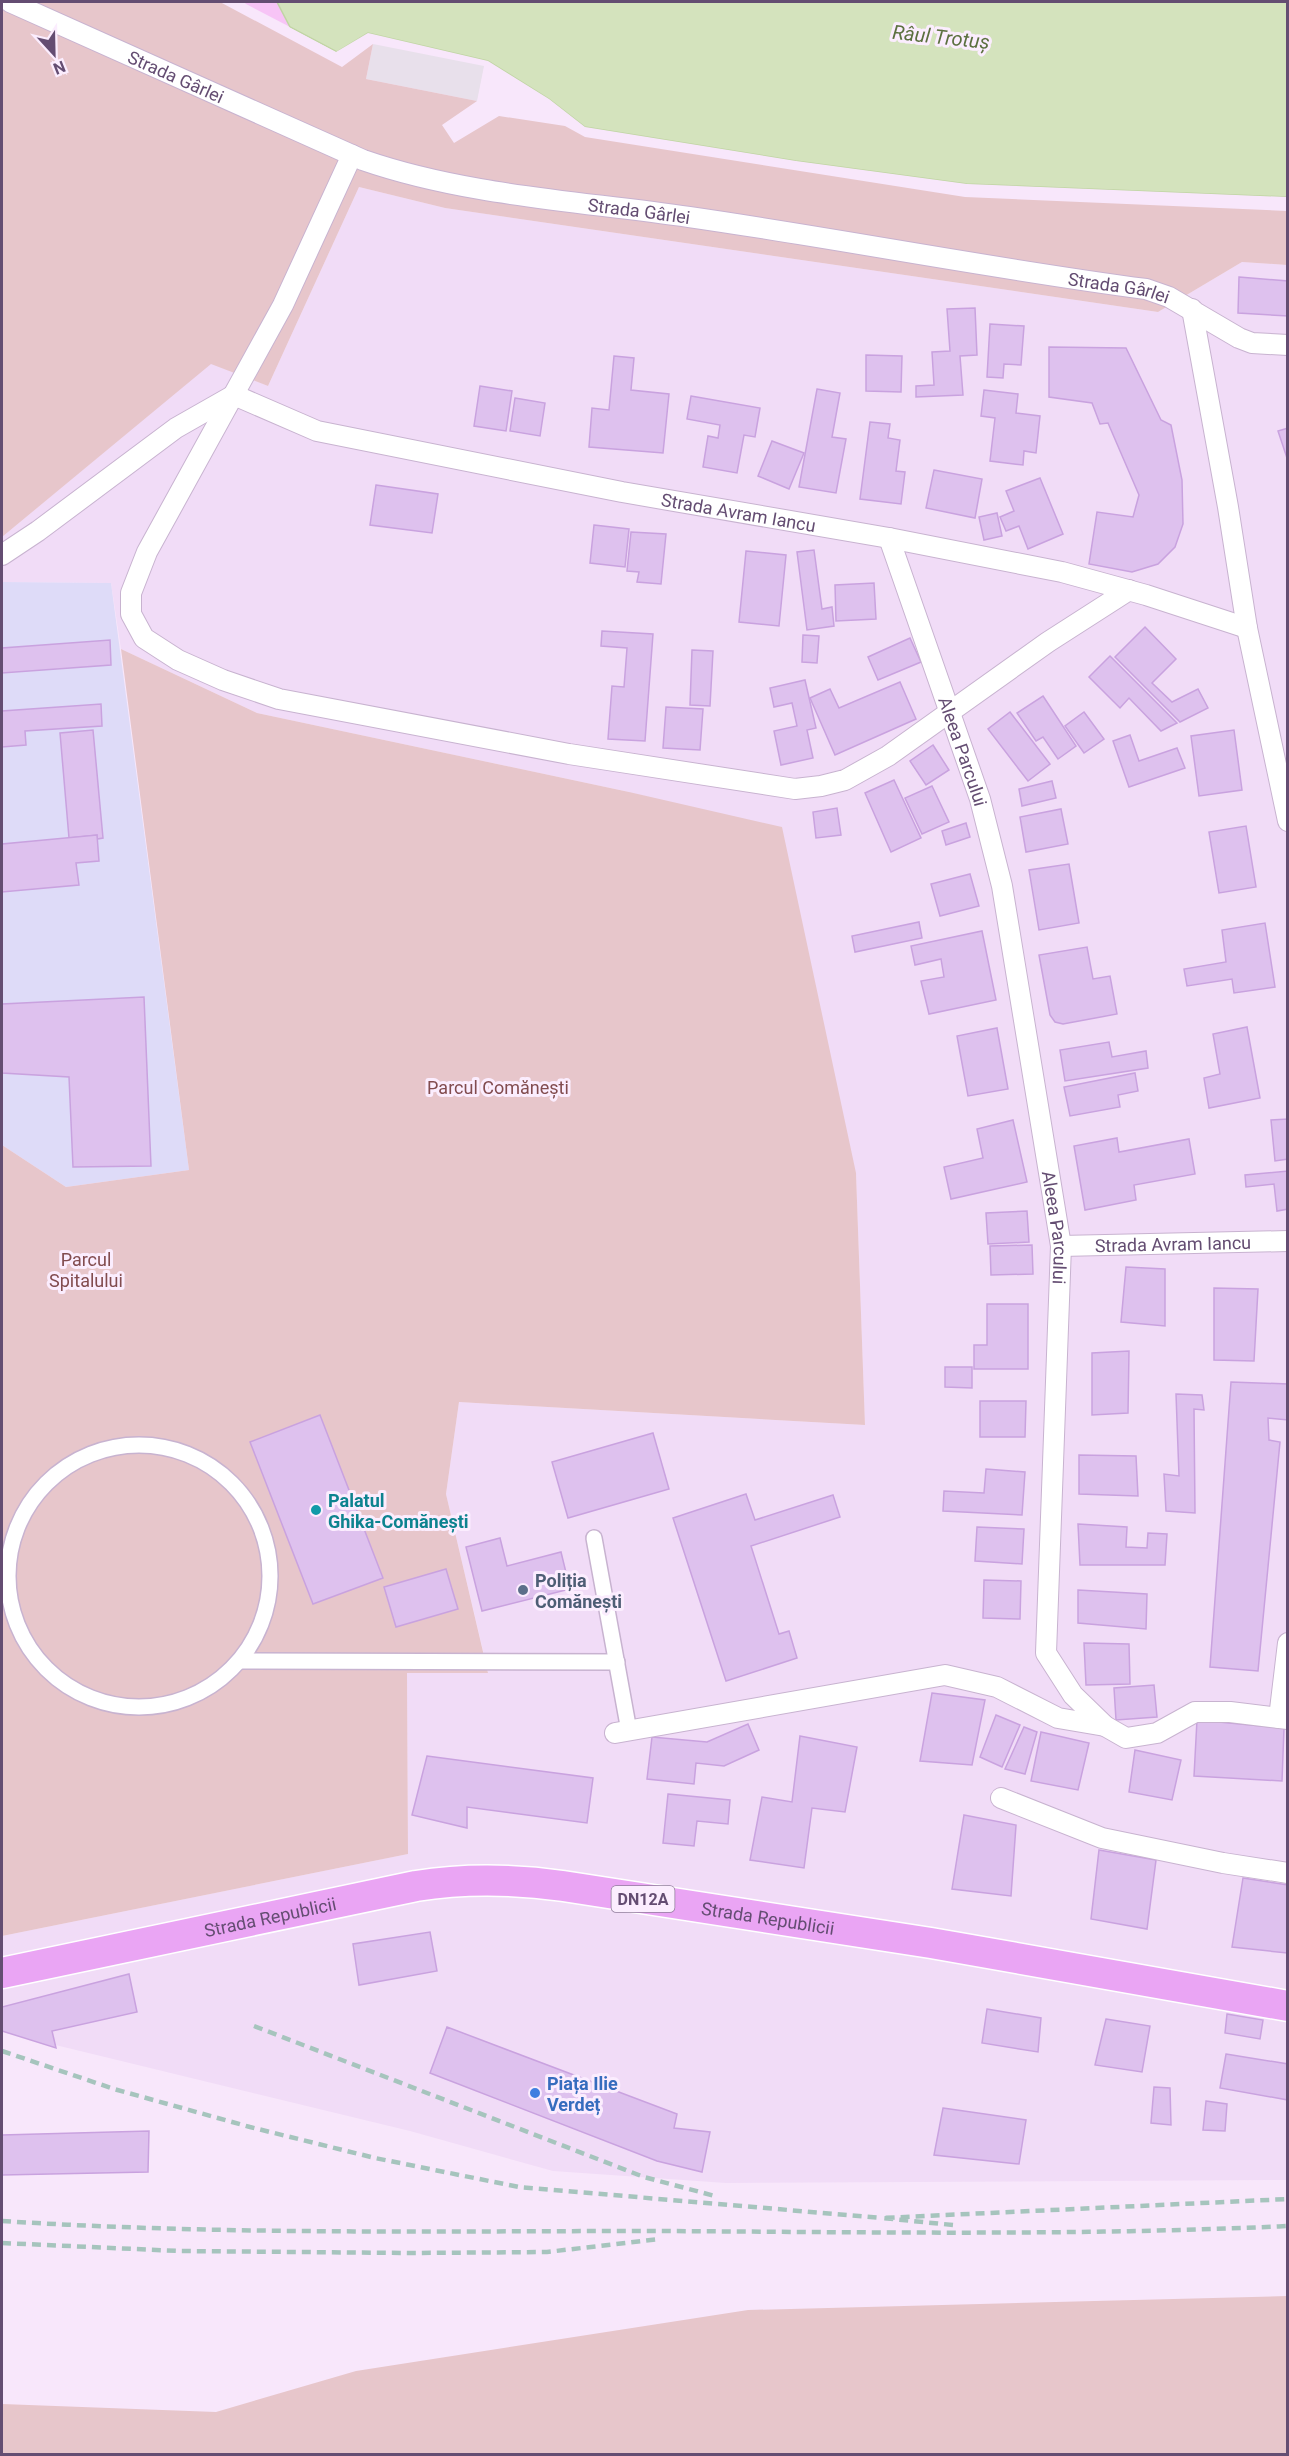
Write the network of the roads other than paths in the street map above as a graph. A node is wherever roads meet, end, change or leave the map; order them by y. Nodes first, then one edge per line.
1 (10, 2) edge
2 (352, 155) junction
3 (1192, 309) junction
4 (1287, 345) edge
5 (234, 395) junction
6 (889, 538) junction
7 (2, 555) edge
8 (1129, 590) junction
9 (1247, 628) junction
10 (950, 714) junction
11 (1287, 821) edge
12 (1287, 1241) edge
13 (1061, 1246) junction
14 (594, 1538) dead end
15 (1287, 1643) edge
16 (241, 1660) junction
17 (617, 1662) junction
18 (1283, 1718) edge
19 (1105, 1726) junction
20 (622, 1732) joint
21 (1001, 1798) dead end
22 (1287, 1873) edge
23 (2, 1973) edge
24 (1287, 2006) edge

1 - 2 street, Strada Gârlei
2 - 3 street, Strada Gârlei
2 - 5 street
3 - 4 street, Strada Gârlei
3 - 9 street
5 - 6 street, Strada Avram Iancu
5 - 7 street
5 - 10 street
6 - 8 street, Strada Avram Iancu
6 - 10 street, Aleea Parcului
8 - 9 street, Strada Avram Iancu
8 - 10 street
9 - 11 street
10 - 13 street, Aleea Parcului
12 - 13 street, Strada Avram Iancu
13 - 19 street, Aleea Parcului
14 - 17 street
15 - 18 street
16 - 16 street
16 - 17 street
17 - 20 street
18 - 19 street, Aleea Parcului
19 - 20 street
21 - 22 street
23 - 24 main road, Strada Republicii / DN12A

